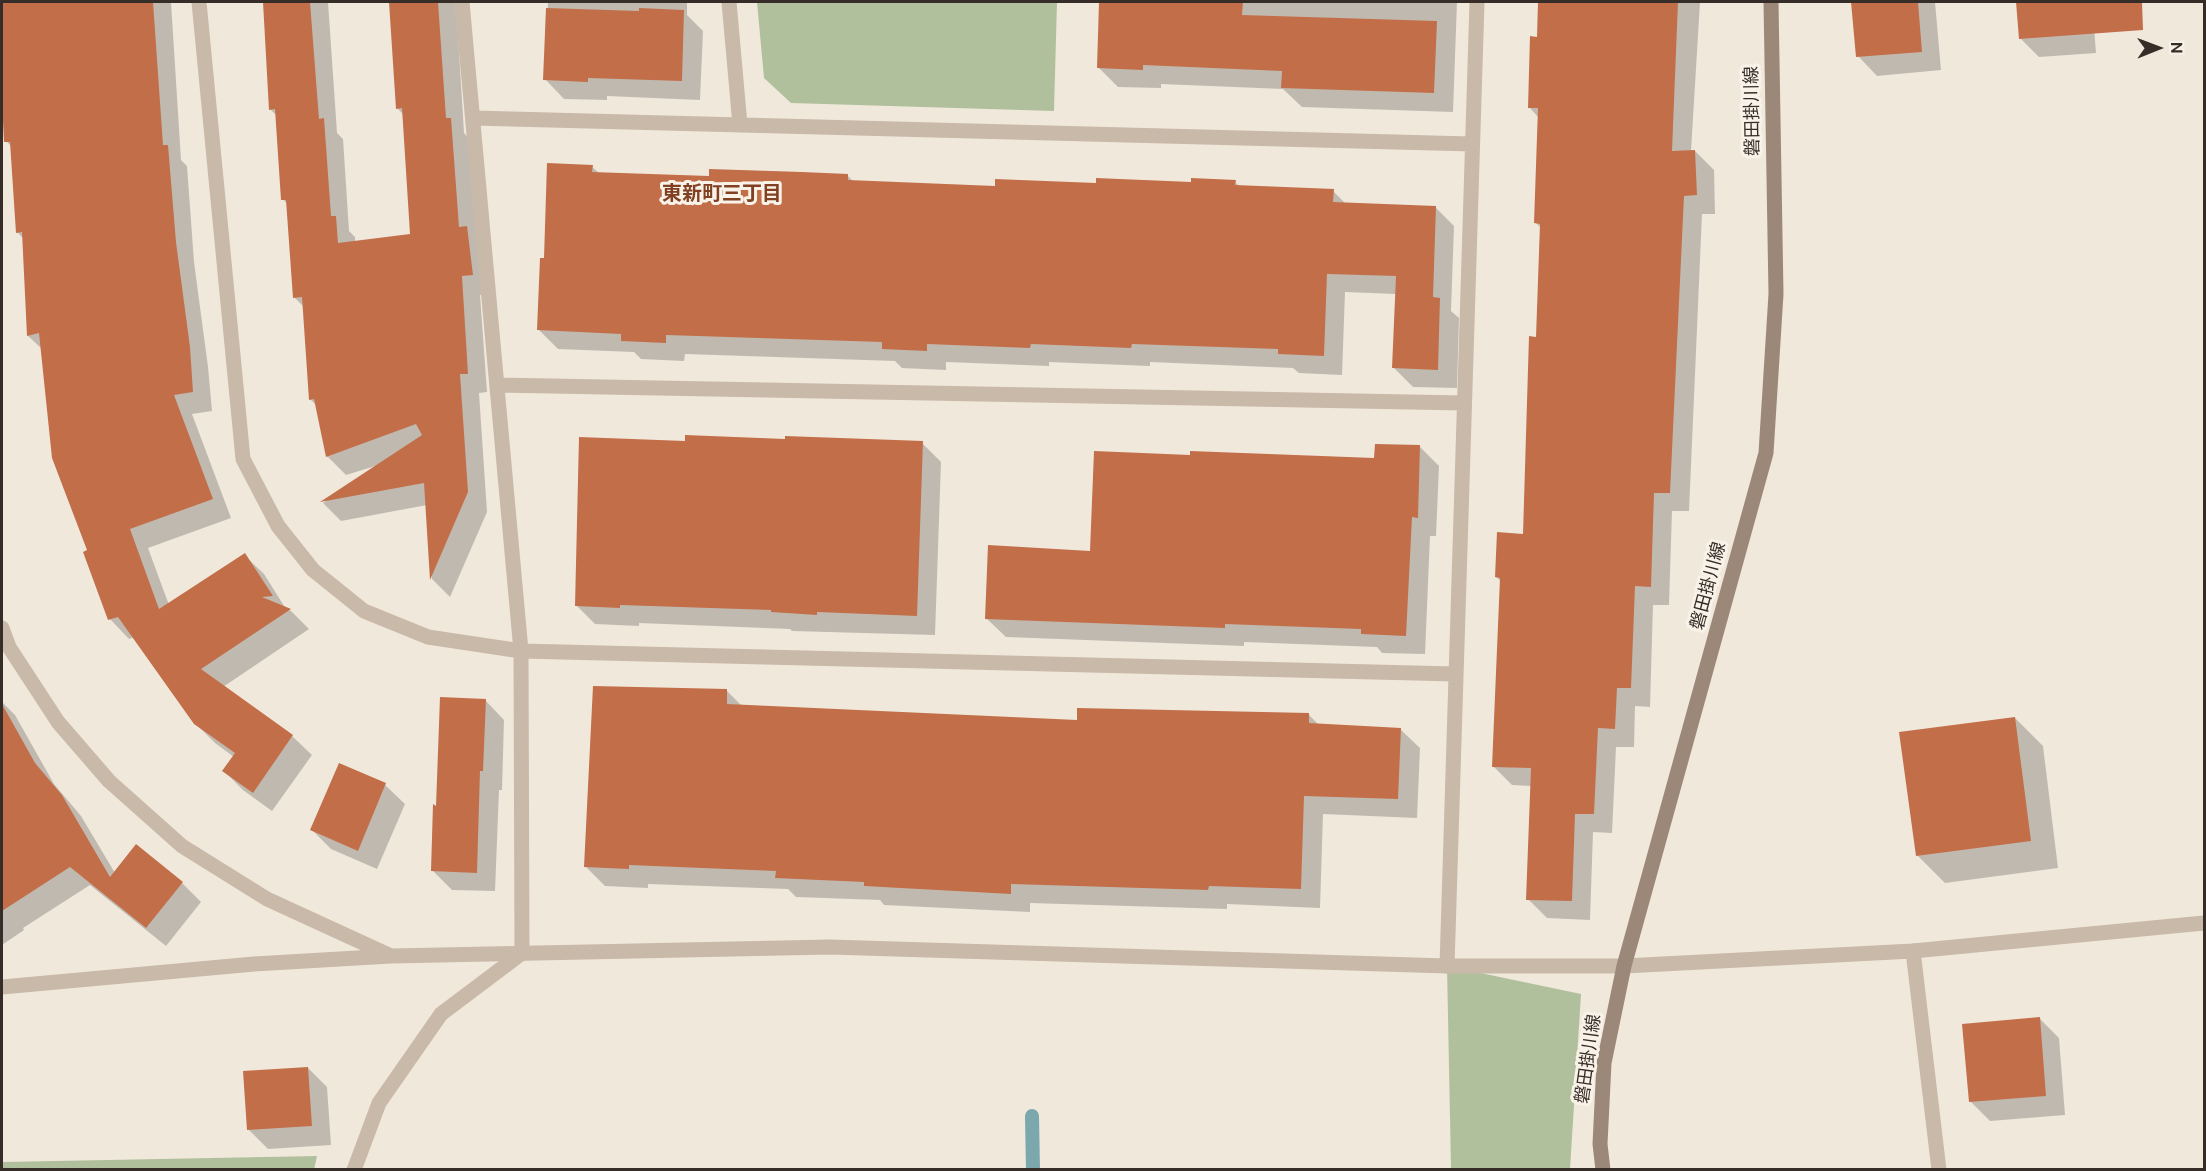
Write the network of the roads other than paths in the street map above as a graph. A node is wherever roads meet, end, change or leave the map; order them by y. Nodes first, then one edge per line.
1 (199, 2) edge
2 (462, 2) edge
3 (729, 2) edge
4 (1477, 2) edge
5 (1771, 2) edge
6 (472, 118) junction
7 (740, 125) junction
8 (1472, 144) junction
9 (497, 385) junction
10 (1464, 403) junction
11 (2, 628) edge
12 (5, 649) edge
13 (521, 651) junction
14 (1455, 675) junction
15 (2205, 923) edge
16 (1913, 951) junction
17 (522, 953) junction
18 (392, 956) junction
19 (1447, 966) junction
20 (1624, 966) junction
21 (2, 987) edge
22 (354, 1170) edge
23 (1603, 1170) edge
24 (1939, 1170) edge

1 - 13 street
2 - 6 street
3 - 7 street
4 - 8 street
5 - 20 main road, 磐田掛川線
6 - 7 street
6 - 9 street
7 - 8 street
8 - 10 street
9 - 10 street
9 - 13 street
10 - 14 street
11 - 12 street
12 - 18 street
13 - 14 street
13 - 17 street
14 - 19 street
15 - 16 street
16 - 20 street
16 - 24 street
17 - 18 street
17 - 19 street
17 - 22 street
18 - 21 street
19 - 20 street
20 - 23 main road, 磐田掛川線

